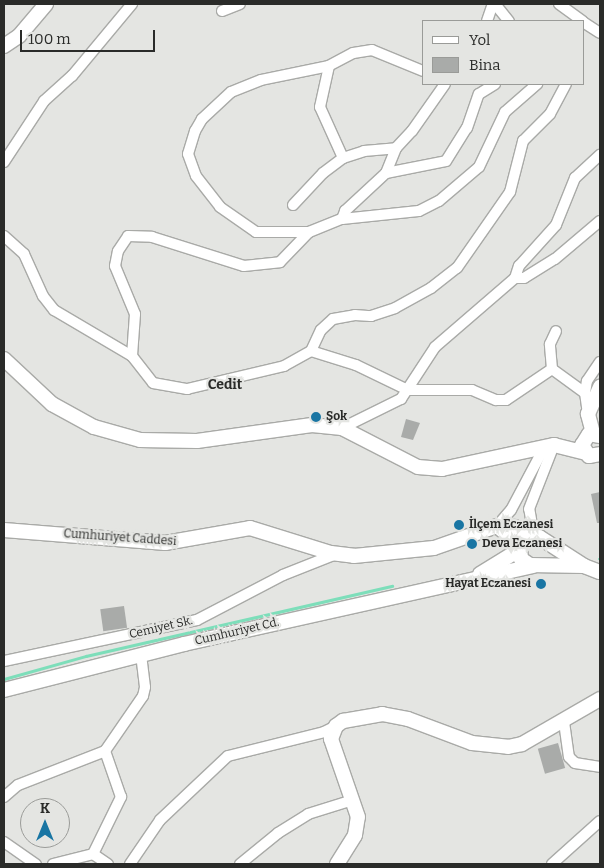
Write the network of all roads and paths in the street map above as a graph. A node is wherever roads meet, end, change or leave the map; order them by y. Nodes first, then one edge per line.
1 (46, 4) edge
2 (132, 4) edge
3 (240, 4) edge
4 (494, 4) edge
5 (559, 4) edge
6 (222, 11) dead end
7 (568, 17) edge
8 (487, 20) edge
9 (508, 20) edge
10 (584, 23) edge
11 (600, 33) edge
12 (4, 46) edge
13 (329, 66) junction
14 (422, 71) edge
15 (444, 85) edge
16 (493, 85) edge
17 (536, 85) edge
18 (565, 85) edge
19 (396, 148) junction
20 (600, 155) edge
21 (343, 158) junction
22 (4, 162) edge
23 (386, 173) junction
24 (293, 205) dead end
25 (342, 219) junction
26 (600, 221) edge
27 (309, 232) junction
28 (4, 236) edge
29 (515, 278) junction
30 (556, 332) dead end
31 (311, 352) junction
32 (132, 356) junction
33 (4, 359) edge
34 (600, 362) edge
35 (552, 369) junction
36 (600, 387) edge
37 (408, 390) junction
38 (585, 392) junction
39 (588, 414) junction
40 (342, 428) junction
41 (597, 434) edge
42 (549, 447) junction
43 (595, 457) edge
44 (497, 526) junction
45 (4, 530) edge
46 (529, 542) junction
47 (336, 554) junction
48 (535, 565) junction
49 (584, 566) junction
50 (600, 572) edge
51 (471, 579) junction
52 (141, 655) junction
53 (4, 661) edge
54 (4, 690) edge
55 (600, 699) edge
56 (564, 722) junction
57 (336, 726) junction
58 (105, 752) junction
59 (600, 767) edge
60 (4, 797) edge
61 (353, 800) junction
62 (600, 821) edge
63 (4, 842) edge
64 (93, 854) junction
65 (36, 864) edge
66 (53, 864) edge
67 (108, 864) edge
68 (130, 864) edge
69 (240, 864) edge
70 (337, 864) edge
71 (552, 864) edge

1 - 12 street
2 - 22 street
3 - 6 street
4 - 8 street
4 - 9 street
5 - 7 street
10 - 11 street
13 - 14 street
13 - 21 street
13 - 27 street
15 - 19 street
16 - 23 street
17 - 25 street
18 - 31 street
19 - 21 street
19 - 23 street
20 - 29 street
21 - 24 street
23 - 25 street
25 - 27 street
26 - 29 street
27 - 32 street
28 - 32 street
29 - 37 street
30 - 35 street
31 - 32 street
31 - 37 street
33 - 40 street
34 - 38 street
35 - 37 street
35 - 38 street
36 - 39 street
37 - 40 street
38 - 39 street
39 - 41 street
40 - 42 street
41 - 43 street
42 - 43 street
42 - 44 street
42 - 46 street
44 - 46 street, Cumhuriyet Caddesi
44 - 47 street, Cumhuriyet Caddesi
45 - 47 street, Cumhuriyet Caddesi
46 - 48 street
46 - 48 street
46 - 49 street, Cumhuriyet Caddesi
46 - 51 street
47 - 53 street, Cemiyet Sk.
48 - 49 street, Cumhuriyet Caddesi
48 - 51 street, Cumhuriyet Cd.
49 - 50 street, Cumhuriyet Caddesi
51 - 52 street, Cumhuriyet Cd.
52 - 54 street, Cumhuriyet Cd.
52 - 58 street
55 - 56 street
56 - 57 street
56 - 59 street
57 - 61 street
57 - 68 street
58 - 60 street
58 - 64 street
61 - 69 street
61 - 70 street
62 - 71 street
63 - 65 street
64 - 66 street
64 - 67 street

